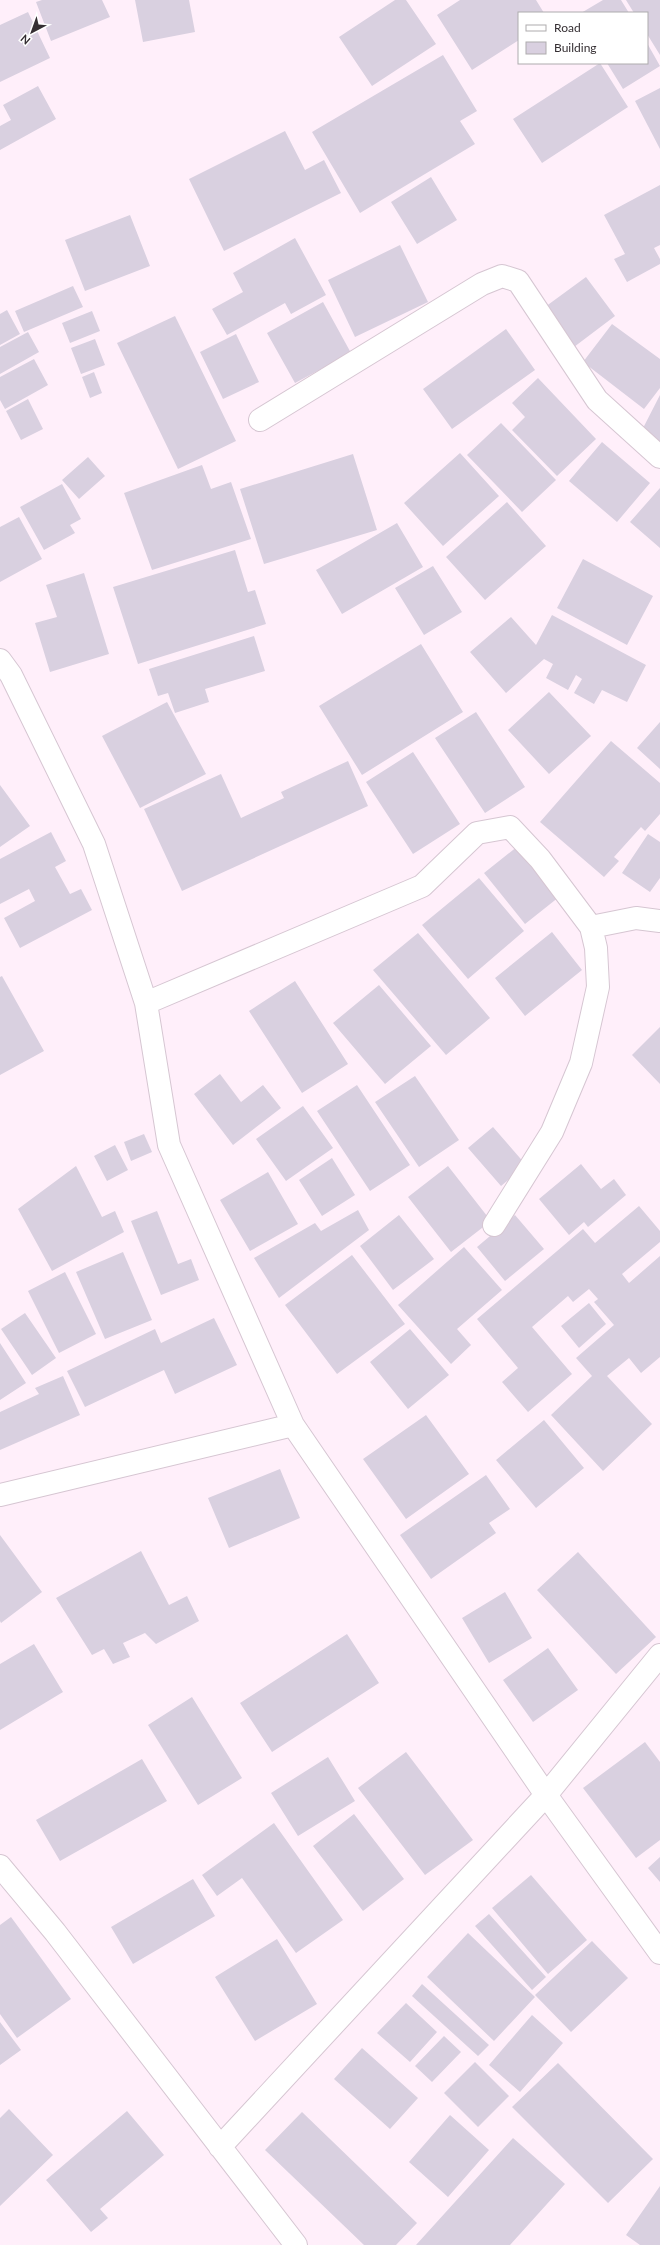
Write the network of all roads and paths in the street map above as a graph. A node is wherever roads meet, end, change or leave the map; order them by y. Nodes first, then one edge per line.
1 (260, 420) dead end
2 (660, 457) edge
3 (0, 660) edge
4 (660, 921) edge
5 (591, 927) junction
6 (146, 1003) junction
7 (494, 1225) dead end
8 (293, 1425) junction
9 (0, 1495) edge
10 (660, 1656) edge
11 (546, 1795) junction
12 (0, 1866) edge
13 (660, 1953) edge
14 (220, 2147) junction
15 (296, 2245) edge

1 - 2 street
3 - 6 street
4 - 5 street
5 - 6 street
5 - 7 street
6 - 8 street
8 - 9 street
8 - 11 street
10 - 11 street
11 - 13 street
11 - 14 street
12 - 14 street
14 - 15 street

